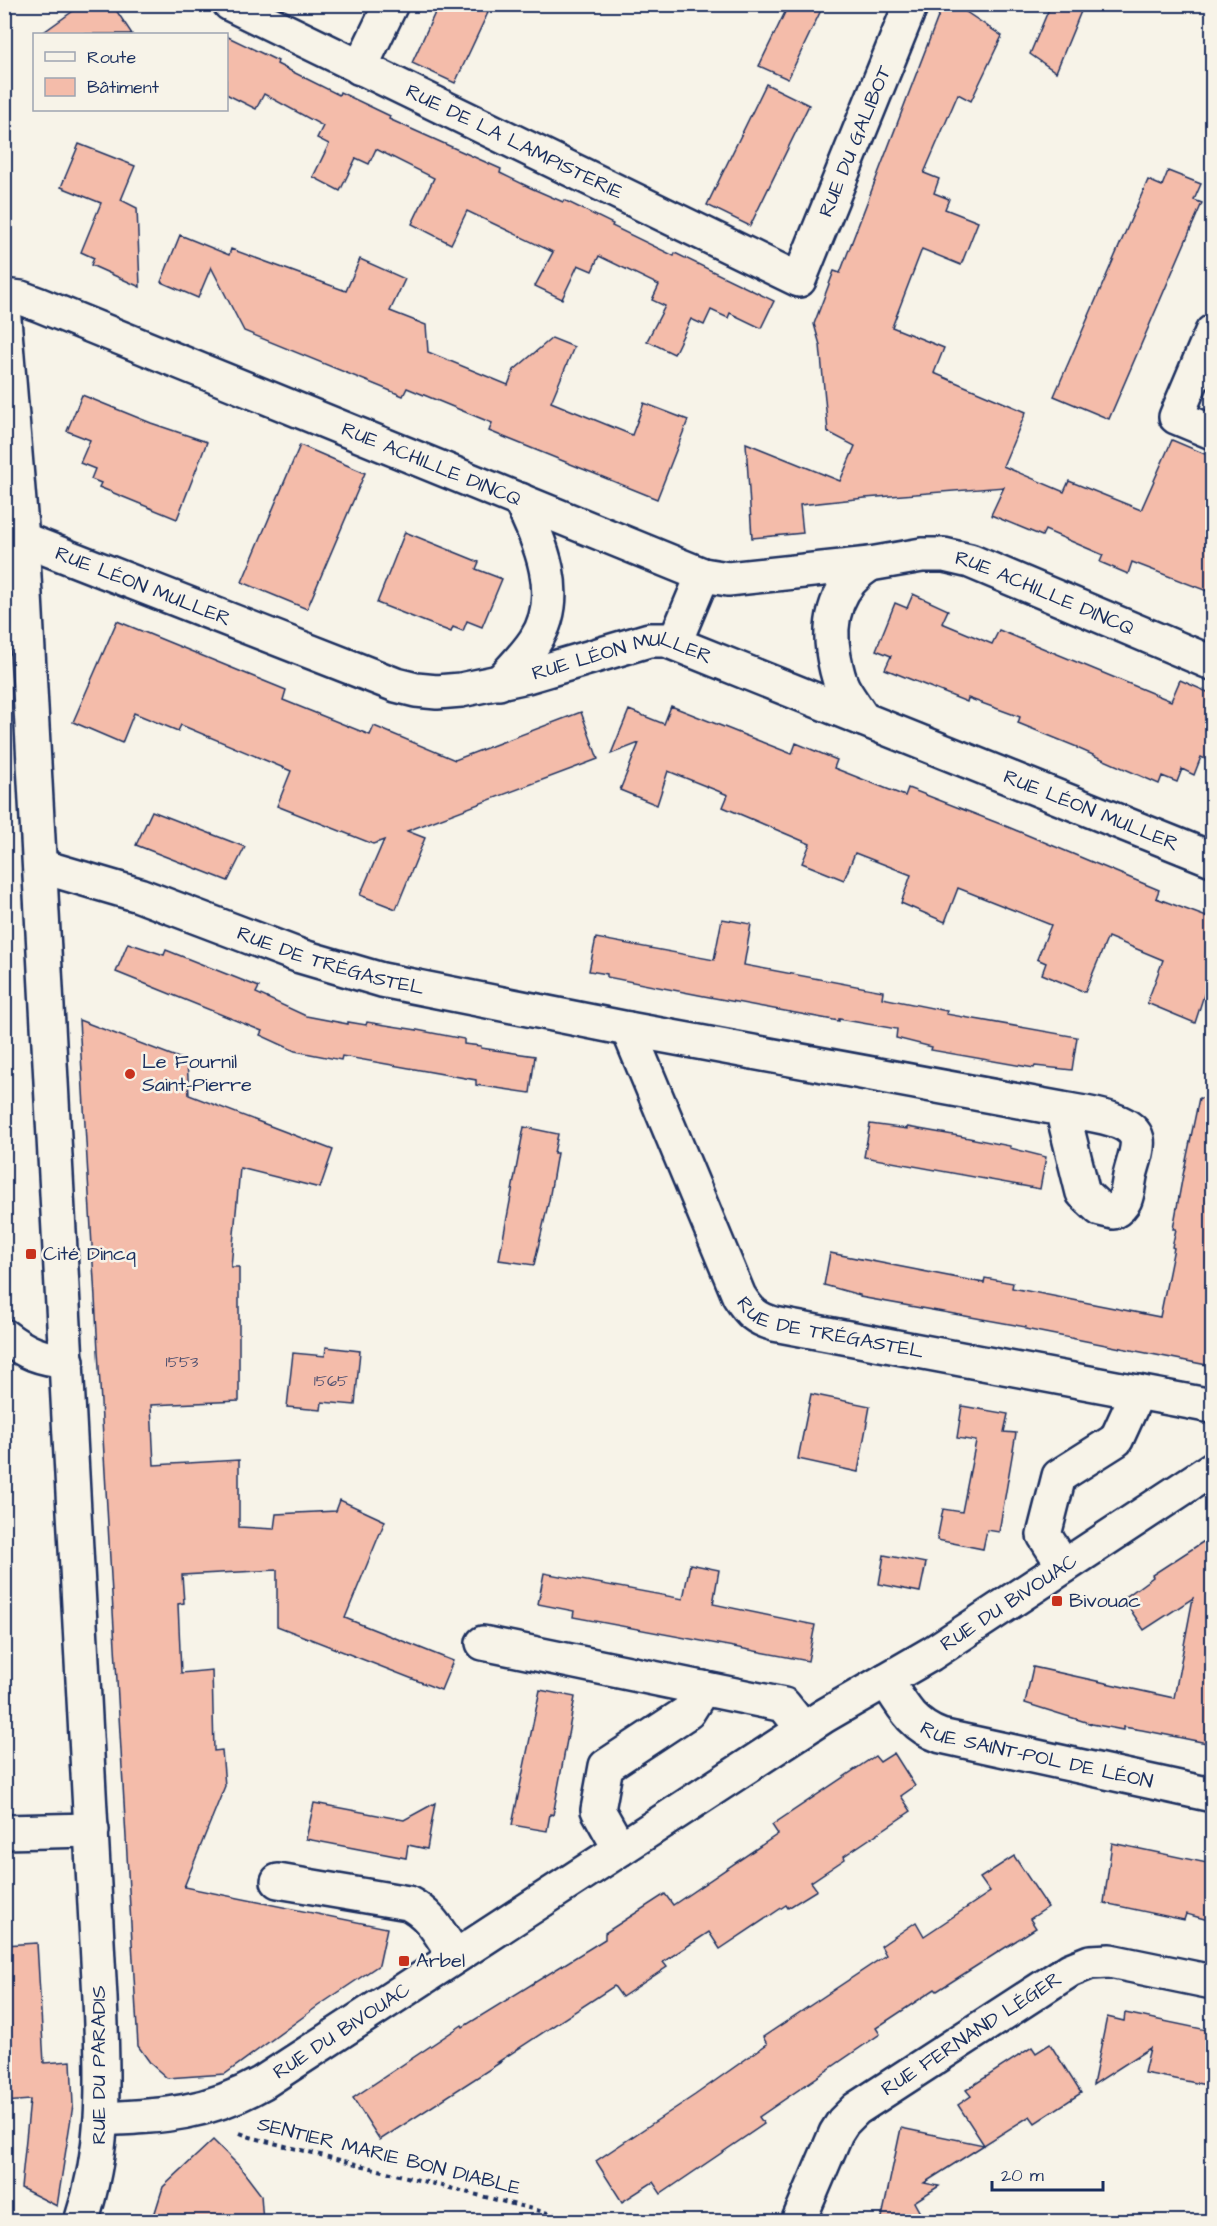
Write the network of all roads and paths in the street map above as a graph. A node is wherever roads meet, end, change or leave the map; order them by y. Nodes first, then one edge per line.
1 (230, 4) edge
2 (391, 4) edge
3 (911, 4) edge
4 (360, 68) junction
5 (799, 280) joint
6 (4, 296) edge
7 (4, 318) edge
8 (1212, 332) edge
9 (1212, 432) edge
10 (12, 500) edge
11 (520, 500) junction
12 (22, 539) junction
13 (870, 564) junction
14 (703, 575) junction
15 (675, 642) junction
16 (1212, 663) edge
17 (499, 683) junction
18 (863, 719) junction
19 (1212, 860) edge
20 (40, 866) junction
21 (628, 1029) junction
22 (1062, 1109) dead end
23 (4, 1336) edge
24 (67, 1361) junction
25 (1138, 1392) junction
26 (1212, 1406) edge
27 (1212, 1469) edge
28 (1065, 1566) junction
29 (483, 1643) dead end
30 (886, 1680) junction
31 (703, 1688) junction
32 (803, 1729) junction
33 (1212, 1795) edge
34 (92, 1830) junction
35 (4, 1832) edge
36 (620, 1849) junction
37 (278, 1881) dead end
38 (455, 1956) junction
39 (1212, 1982) edge
40 (190, 2111) junction
41 (102, 2119) junction
42 (86, 2220) edge
43 (583, 2222) edge
44 (798, 2222) edge

1 - 4 street, RUE DE LA LAMPISTERIE
2 - 4 street
3 - 5 street, RUE DU GALIBOT
4 - 5 street, RUE DE LA LAMPISTERIE
6 - 11 street, RUE ACHILLE DINCQ
7 - 10 street, RUE DU PARADIS
8 - 9 street
10 - 12 street, RUE DU PARADIS
11 - 14 street, RUE ACHILLE DINCQ
11 - 17 street
12 - 17 street, RUE LÉON MULLER
12 - 20 street, RUE DU PARADIS
13 - 14 street, RUE ACHILLE DINCQ
13 - 16 street, RUE ACHILLE DINCQ
13 - 18 street
14 - 15 street
15 - 17 street, RUE LÉON MULLER
15 - 18 street, RUE LÉON MULLER
18 - 19 street, RUE LÉON MULLER
20 - 21 street, RUE DE TRÉGASTEL
20 - 24 street, RUE DU PARADIS
21 - 22 street, RUE DE TRÉGASTEL
21 - 25 street, RUE DE TRÉGASTEL
23 - 24 street
24 - 34 street, RUE DU PARADIS
25 - 26 street, RUE DE TRÉGASTEL
25 - 28 street
27 - 28 street, RUE DU BIVOUAC
28 - 30 street, RUE DU BIVOUAC
29 - 31 street
30 - 32 street, RUE DU BIVOUAC
30 - 33 street, RUE SAINT-POL DE LÉON
31 - 32 street
31 - 36 street
32 - 36 street, RUE DU BIVOUAC
34 - 35 street
34 - 41 street, RUE DU PARADIS
36 - 38 street, RUE DU BIVOUAC
37 - 38 street
38 - 40 street, RUE DU BIVOUAC
39 - 44 street, RUE FERNAND LÉGER
40 - 41 street, RUE DU BIVOUAC
40 - 43 path, SENTIER MARIE BON DIABLE
41 - 42 street, RUE DU PARADIS

